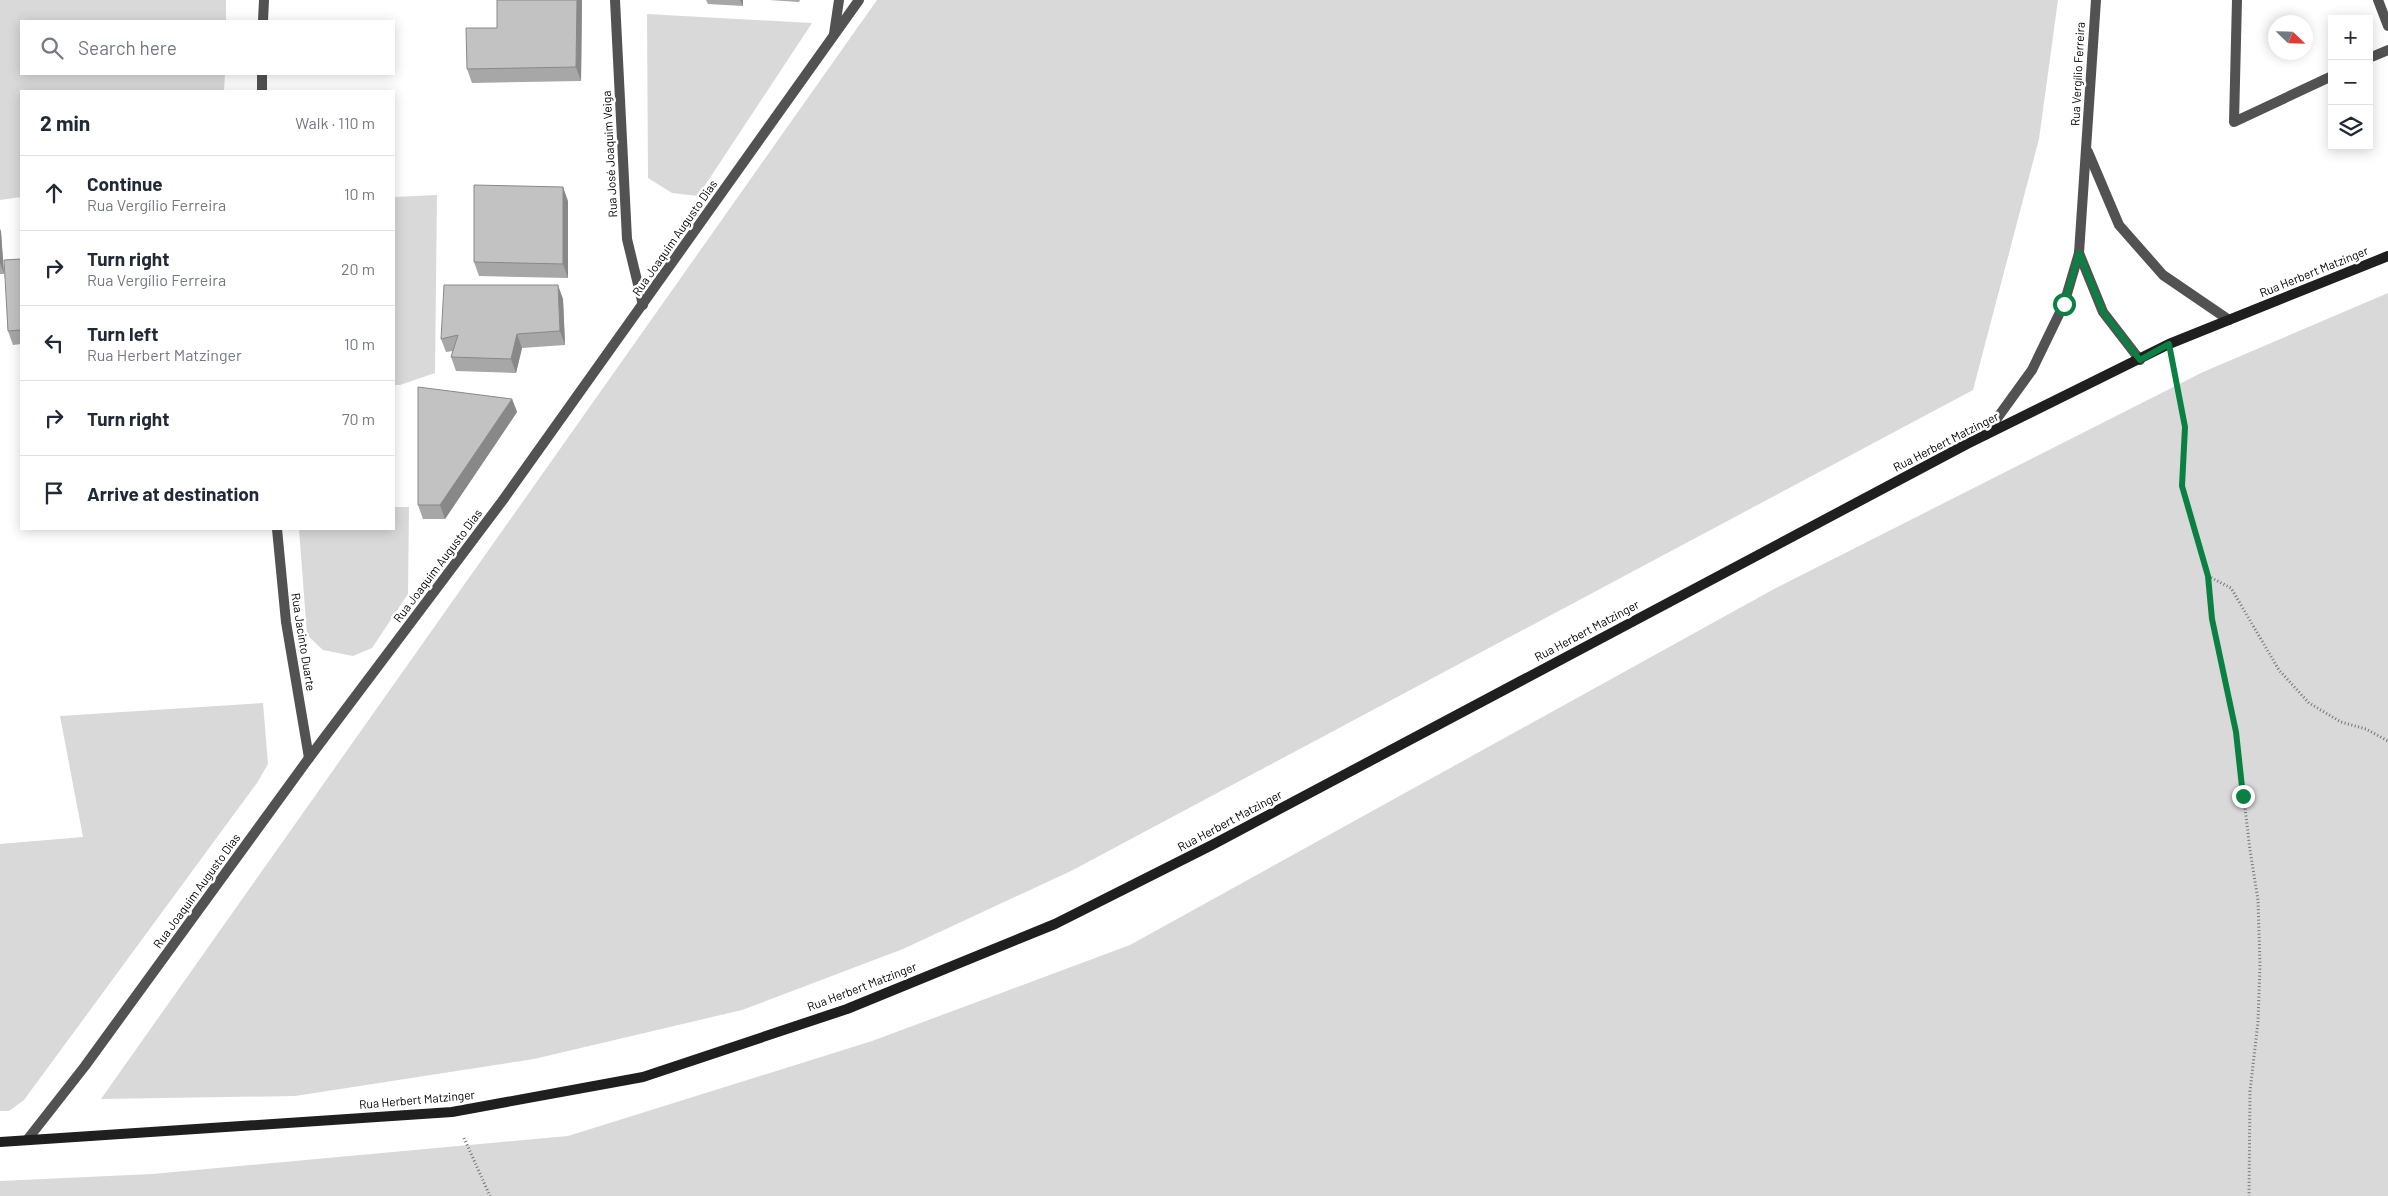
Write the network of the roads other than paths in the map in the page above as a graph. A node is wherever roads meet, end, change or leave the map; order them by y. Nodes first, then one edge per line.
1 (264, 0) edge
2 (615, 0) edge
3 (839, 0) edge
4 (859, 0) edge
5 (2096, 0) edge
6 (2237, 0) edge
7 (2378, 0) edge
8 (263, 20) edge
9 (2388, 26) edge
10 (834, 35) junction
11 (2388, 50) edge
12 (2373, 56) edge
13 (262, 75) edge
14 (2328, 78) edge
15 (262, 90) edge
16 (2087, 149) junction
17 (2079, 253) junction
18 (2388, 256) edge
19 (643, 305) junction
20 (2229, 320) junction
21 (2140, 360) junction
22 (1985, 435) junction
23 (277, 530) edge
24 (309, 758) junction
25 (27, 1140) junction
26 (0, 1142) edge

1 - 8 street
2 - 19 street, Rua José Joaquim Veiga
3 - 10 street
4 - 10 street, Rua Joaquim Augusto Dias
5 - 16 street, Rua Vergílio Ferreira
6 - 14 street
7 - 9 street
10 - 19 street, Rua Joaquim Augusto Dias
11 - 12 street
13 - 15 street
16 - 17 street, Rua Vergílio Ferreira
16 - 20 street, Rua Vergílio Ferreira
17 - 21 street, Rua Vergílio Ferreira
17 - 22 street, Rua Vergílio Ferreira
18 - 20 street, Rua Herbert Matzinger
19 - 24 street, Rua Joaquim Augusto Dias
20 - 21 street, Rua Herbert Matzinger
21 - 22 street, Rua Herbert Matzinger
22 - 25 street, Rua Herbert Matzinger
23 - 24 street, Rua Jacinto Duarte
24 - 25 street, Rua Joaquim Augusto Dias
25 - 26 street, Rua Herbert Matzinger

